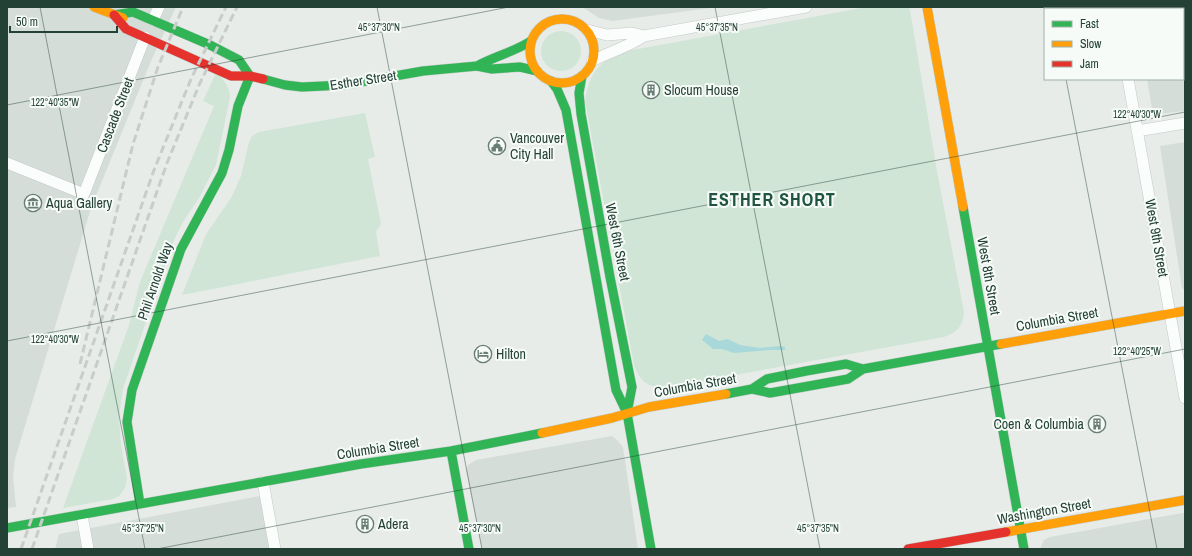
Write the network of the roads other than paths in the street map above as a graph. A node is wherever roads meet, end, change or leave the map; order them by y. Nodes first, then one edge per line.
1 (94, 7) edge
2 (159, 7) edge
3 (563, 7) edge
4 (806, 7) edge
5 (927, 7) edge
6 (545, 10) dead end
7 (114, 15) junction
8 (153, 20) junction
9 (571, 20) junction
10 (541, 26) junction
11 (587, 30) junction
12 (644, 36) junction
13 (145, 37) junction
14 (531, 41) junction
15 (592, 61) junction
16 (477, 66) junction
17 (537, 71) junction
18 (250, 76) junction
19 (582, 76) junction
20 (1128, 80) edge
21 (551, 81) junction
22 (1185, 123) edge
23 (1138, 131) junction
24 (7, 163) edge
25 (1185, 310) edge
26 (1170, 313) junction
27 (988, 346) junction
28 (863, 369) junction
29 (752, 389) junction
30 (1185, 398) edge
31 (627, 413) junction
32 (451, 451) junction
33 (263, 482) junction
34 (1185, 500) edge
35 (140, 504) junction
36 (82, 515) junction
37 (7, 528) edge
38 (1021, 530) junction
39 (88, 549) edge
40 (275, 549) edge
41 (469, 549) edge
42 (651, 549) edge
43 (908, 549) edge
44 (1024, 549) edge

1 - 7 street, Esther Street
2 - 8 street
3 - 9 street
4 - 12 street
5 - 27 street, West 8th Street
6 - 10 street
7 - 8 street, Esther Street
7 - 8 street
7 - 13 street, Esther Street
8 - 18 street, Esther Street
9 - 10 street
9 - 11 street
10 - 14 street
11 - 12 street
11 - 15 street
12 - 15 street
13 - 18 street, Esther Street
13 - 24 street, Cascade Street
14 - 16 street, Esther Street
14 - 17 street
15 - 19 street
16 - 17 street, Esther Street
16 - 18 street, Esther Street
17 - 21 street
18 - 35 street, Phil Arnold Way
19 - 21 street
19 - 31 street, West 6th Street
20 - 23 street, West 9th Street
21 - 31 street, West 6th Street
22 - 23 street
23 - 26 street, West 9th Street
25 - 26 street, Columbia Street
26 - 27 street, Columbia Street
26 - 30 street, West 9th Street
27 - 28 street, Columbia Street
27 - 38 street, West 8th Street
28 - 29 street, Columbia Street
28 - 29 street, Columbia Street
29 - 31 street, Columbia Street
31 - 32 street, Columbia Street
31 - 42 street, West 6th Street
32 - 33 street, Columbia Street
32 - 41 street
33 - 35 street, Columbia Street
33 - 40 street
34 - 38 street, Washington Street
35 - 36 street, Columbia Street
36 - 37 street, Columbia Street
36 - 39 street
38 - 43 street, Washington Street
38 - 44 street, West 8th Street

